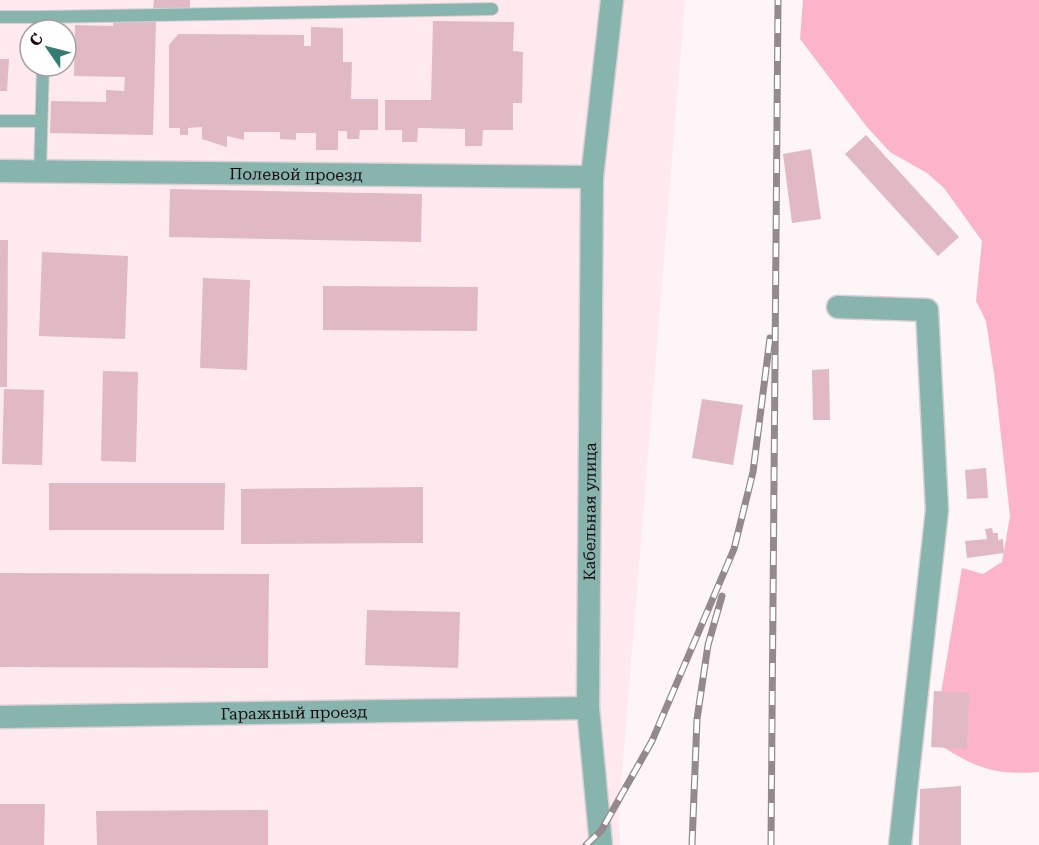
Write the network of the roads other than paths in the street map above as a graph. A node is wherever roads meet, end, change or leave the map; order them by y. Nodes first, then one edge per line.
1 (612, 0) edge
2 (492, 9) dead end
3 (0, 17) edge
4 (45, 17) joint
5 (43, 78) edge
6 (0, 121) edge
7 (41, 121) junction
8 (0, 171) edge
9 (40, 172) junction
10 (592, 177) junction
11 (838, 307) dead end
12 (588, 708) junction
13 (0, 717) edge
14 (601, 845) edge
15 (900, 845) edge

1 - 10 street, Кабельная улица
2 - 4 lane
3 - 4 lane
5 - 7 lane
6 - 7 lane
7 - 9 lane
8 - 9 street, Полевой проезд
9 - 10 street, Полевой проезд
10 - 12 street, Кабельная улица
11 - 15 street
12 - 13 street, Гаражный проезд
12 - 14 street, Кабельная улица

